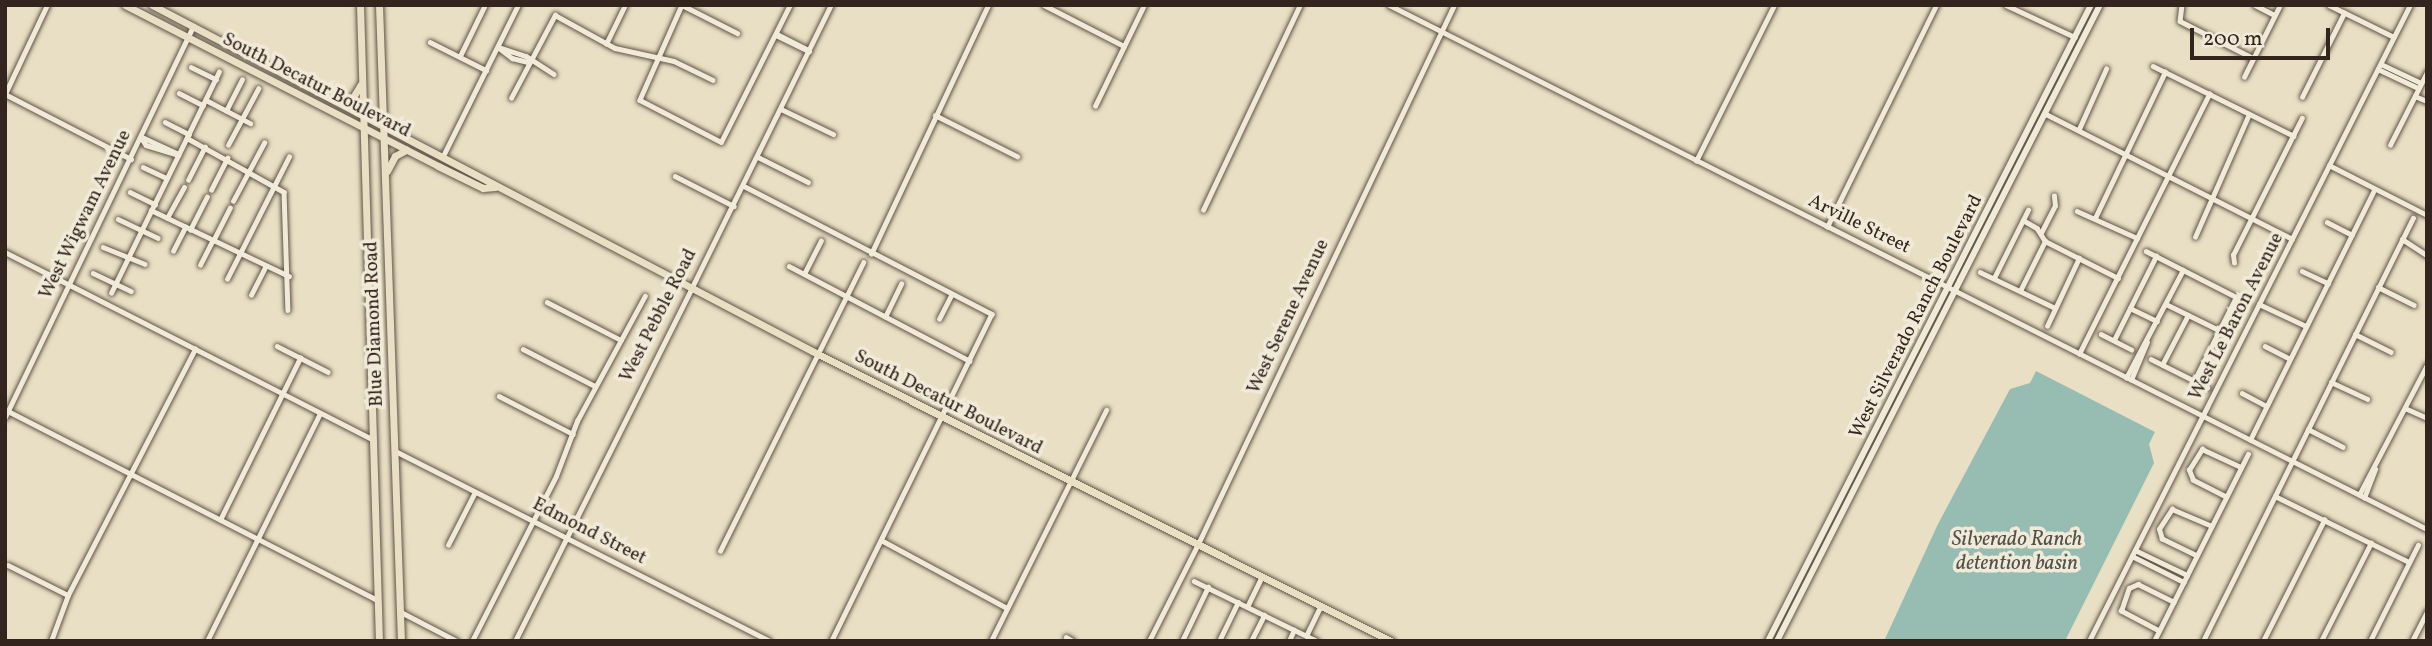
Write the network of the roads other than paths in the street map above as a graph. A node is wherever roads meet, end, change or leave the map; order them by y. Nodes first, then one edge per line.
1 (47, 5) edge
2 (125, 5) edge
3 (152, 5) edge
4 (360, 5) edge
5 (379, 5) edge
6 (485, 5) edge
7 (518, 5) edge
8 (625, 5) edge
9 (682, 5) edge
10 (790, 5) edge
11 (831, 5) edge
12 (988, 5) edge
13 (1044, 5) edge
14 (1144, 5) edge
15 (1300, 5) edge
16 (1389, 5) edge
17 (1454, 5) edge
18 (1774, 5) edge
19 (1936, 5) edge
20 (2006, 5) edge
21 (2091, 5) edge
22 (2100, 5) edge
23 (2182, 5) edge
24 (2255, 5) edge
25 (2280, 5) edge
26 (2329, 5) edge
27 (2410, 5) edge
28 (2344, 13) junction
29 (2275, 15) junction
30 (193, 26) junction
31 (1441, 32) junction
32 (737, 33) dead end
33 (776, 34) junction
34 (188, 37) junction
35 (2394, 37) junction
36 (2079, 38) junction
37 (430, 42) dead end
38 (606, 44) junction
39 (1124, 46) junction
40 (498, 47) junction
41 (809, 51) junction
42 (460, 56) junction
43 (659, 56) junction
44 (2253, 58) junction
45 (529, 62) junction
46 (2152, 66) dead end
47 (2379, 66) junction
48 (191, 67) dead end
49 (2106, 69) dead end
50 (486, 70) junction
51 (219, 72) dead end
52 (2165, 72) junction
53 (2427, 72) edge
54 (554, 74) dead end
55 (2244, 78) dead end
56 (216, 79) junction
57 (242, 80) dead end
58 (363, 80) junction
59 (713, 80) dead end
60 (2420, 85) junction
61 (258, 89) dead end
62 (179, 93) dead end
63 (5, 94) edge
64 (2208, 94) junction
65 (2046, 96) junction
66 (2302, 96) dead end
67 (2415, 96) junction
68 (511, 98) dead end
69 (337, 99) junction
70 (2427, 101) edge
71 (204, 102) junction
72 (1095, 106) dead end
73 (781, 109) junction
74 (226, 111) junction
75 (364, 113) junction
76 (2046, 114) junction
77 (2249, 114) junction
78 (935, 115) junction
79 (2302, 118) dead end
80 (242, 119) junction
81 (165, 122) dead end
82 (250, 123) dead end
83 (383, 124) junction
84 (364, 128) junction
85 (2079, 129) junction
86 (833, 134) dead end
87 (188, 136) junction
88 (2294, 136) junction
89 (141, 138) junction
90 (384, 138) junction
91 (264, 143) dead end
92 (228, 145) dead end
93 (2390, 145) dead end
94 (205, 147) junction
95 (406, 150) junction
96 (179, 155) junction
97 (2125, 155) junction
98 (443, 156) junction
99 (1017, 156) dead end
100 (289, 157) dead end
101 (758, 157) junction
102 (227, 158) junction
103 (131, 159) junction
104 (1696, 162) junction
105 (2329, 165) junction
106 (143, 166) dead end
107 (250, 170) junction
108 (385, 174) junction
109 (675, 176) dead end
110 (2167, 177) junction
111 (167, 178) junction
112 (188, 180) dead end
113 (808, 182) dead end
114 (276, 184) junction
115 (744, 186) junction
116 (184, 187) dead end
117 (495, 187) junction
118 (211, 190) dead end
119 (2374, 190) junction
120 (130, 191) dead end
121 (207, 197) dead end
122 (2054, 197) dead end
123 (2210, 198) junction
124 (233, 201) dead end
125 (155, 204) junction
126 (734, 206) junction
127 (230, 208) dead end
128 (151, 210) junction
129 (1203, 210) dead end
130 (2028, 210) dead end
131 (2077, 211) dead end
132 (2427, 215) edge
133 (167, 218) junction
134 (2095, 218) junction
135 (2413, 218) dead end
136 (118, 219) dead end
137 (2251, 219) junction
138 (2023, 220) junction
139 (2327, 222) dead end
140 (1827, 227) junction
141 (188, 229) junction
142 (141, 230) junction
143 (2041, 234) junction
144 (2351, 235) junction
145 (158, 237) dead end
146 (2195, 237) dead end
147 (2137, 239) junction
148 (2292, 239) junction
149 (2402, 240) junction
150 (212, 241) junction
151 (821, 241) dead end
152 (2045, 241) junction
153 (103, 247) dead end
154 (173, 251) dead end
155 (2146, 251) dead end
156 (5, 252) edge
157 (871, 254) junction
158 (240, 255) junction
159 (2427, 255) edge
160 (2156, 256) junction
161 (128, 258) junction
162 (2079, 258) junction
163 (863, 263) dead end
164 (2234, 263) dead end
165 (145, 264) dead end
166 (200, 265) dead end
167 (789, 266) dead end
168 (265, 268) junction
169 (2183, 270) junction
170 (2302, 271) dead end
171 (1980, 272) dead end
172 (93, 273) dead end
173 (804, 274) junction
174 (289, 276) junction
175 (1994, 278) junction
176 (2118, 278) junction
177 (227, 279) dead end
178 (116, 283) junction
179 (2328, 283) junction
180 (901, 284) dead end
181 (70, 285) junction
182 (2378, 287) junction
183 (691, 289) junction
184 (1953, 290) junction
185 (131, 291) dead end
186 (2020, 291) junction
187 (111, 293) dead end
188 (251, 295) dead end
189 (951, 295) junction
190 (645, 296) dead end
191 (846, 296) junction
192 (2236, 297) junction
193 (547, 302) dead end
194 (2248, 303) dead end
195 (2166, 304) junction
196 (2259, 304) junction
197 (2414, 305) dead end
198 (2055, 308) junction
199 (2130, 308) junction
200 (288, 310) dead end
201 (2188, 315) junction
202 (885, 317) junction
203 (939, 319) dead end
204 (2157, 321) junction
205 (2047, 326) dead end
206 (2306, 326) junction
207 (2219, 330) junction
208 (2101, 334) dead end
209 (2355, 334) junction
210 (621, 340) junction
211 (2114, 340) junction
212 (277, 346) dead end
213 (2265, 346) dead end
214 (195, 349) junction
215 (523, 349) dead end
216 (2131, 349) dead end
217 (2390, 352) dead end
218 (818, 354) junction
219 (2079, 354) junction
220 (300, 358) junction
221 (2151, 359) dead end
222 (2290, 359) junction
223 (970, 361) junction
224 (2162, 365) junction
225 (2427, 365) edge
226 (328, 372) dead end
227 (2129, 379) junction
228 (2194, 381) junction
229 (2331, 382) junction
230 (595, 386) junction
231 (2207, 387) dead end
232 (282, 393) junction
233 (2242, 393) dead end
234 (499, 396) dead end
235 (2367, 399) dead end
236 (2266, 406) junction
237 (2405, 408) junction
238 (1106, 410) dead end
239 (320, 413) junction
240 (7, 414) edge
241 (2202, 416) junction
242 (943, 418) junction
243 (2427, 418) edge
244 (2308, 429) junction
245 (573, 434) junction
246 (373, 440) junction
247 (2250, 440) junction
248 (2343, 447) dead end
249 (395, 451) junction
250 (2248, 454) dead end
251 (2292, 461) junction
252 (2241, 467) junction
253 (133, 475) junction
254 (1069, 482) junction
255 (475, 492) junction
256 (2275, 496) junction
257 (2362, 496) junction
258 (2227, 497) junction
259 (220, 520) junction
260 (2324, 520) junction
261 (533, 522) junction
262 (2211, 526) junction
263 (2427, 529) edge
264 (258, 538) junction
265 (566, 539) junction
266 (883, 541) junction
267 (2371, 543) junction
268 (448, 545) dead end
269 (2418, 545) dead end
270 (1197, 546) junction
271 (2135, 550) junction
272 (720, 551) dead end
273 (2132, 556) junction
274 (2197, 556) junction
275 (2409, 562) junction
276 (8, 565) dead end
277 (2187, 575) junction
278 (1261, 578) junction
279 (1194, 581) dead end
280 (2183, 582) junction
281 (1208, 587) junction
282 (68, 595) junction
283 (378, 600) junction
284 (1238, 602) junction
285 (2174, 602) junction
286 (1247, 607) junction
287 (1320, 607) junction
288 (1007, 608) junction
289 (2427, 611) edge
290 (400, 612) junction
291 (1264, 615) junction
292 (1294, 630) junction
293 (2159, 631) junction
294 (1306, 636) junction
295 (1066, 637) dead end
296 (51, 641) edge
297 (207, 641) edge
298 (379, 641) edge
299 (401, 641) edge
300 (457, 641) edge
301 (472, 641) edge
302 (515, 641) edge
303 (769, 641) edge
304 (832, 641) edge
305 (991, 641) edge
306 (1073, 641) edge
307 (1149, 641) edge
308 (1182, 641) edge
309 (1219, 641) edge
310 (1251, 641) edge
311 (1289, 641) edge
312 (1317, 641) edge
313 (1391, 641) edge
314 (1768, 641) edge
315 (1777, 641) edge
316 (2089, 641) edge
317 (2154, 641) edge
318 (2203, 641) edge
319 (2263, 641) edge
320 (2321, 641) edge
321 (2371, 641) edge
322 (2412, 641) edge

1 - 63 street
2 - 34 main road, South Decatur Boulevard
3 - 30 main road, South Decatur Boulevard
4 - 58 main road, Blue Diamond Road
5 - 83 main road, Blue Diamond Road
6 - 42 street
7 - 40 street
8 - 38 street
9 - 32 street
9 - 43 street
10 - 33 street
11 - 41 street, West Pebble Road
12 - 78 street
13 - 39 street
14 - 39 street
15 - 129 street
16 - 31 street, Arville Street
17 - 31 street, West Serene Avenue
18 - 104 street
19 - 140 street
20 - 36 street
21 - 36 main road, West Silverado Ranch Boulevard
22 - 36 main road, West Silverado Ranch Boulevard
23 - 44 street
24 - 29 street
25 - 29 street
26 - 28 street
27 - 35 street, West Le Baron Avenue
28 - 35 street
28 - 66 street
29 - 44 street
30 - 34 street, West Wigwam Avenue
30 - 69 main road, South Decatur Boulevard
31 - 104 street, Arville Street
31 - 270 street, West Serene Avenue
33 - 41 street
33 - 43 street
34 - 84 main road, South Decatur Boulevard
34 - 89 street, West Wigwam Avenue
35 - 47 street, West Le Baron Avenue
36 - 65 main road, West Silverado Ranch Boulevard
36 - 76 main road, West Silverado Ranch Boulevard
37 - 42 street
38 - 43 street
38 - 45 street
39 - 72 street
40 - 45 street
40 - 50 street
41 - 73 street, West Pebble Road
42 - 50 street
43 - 59 street
44 - 55 street
45 - 54 street
45 - 68 street
46 - 52 street
47 - 60 street
47 - 105 street, West Le Baron Avenue
48 - 56 street
49 - 85 street
50 - 98 street
51 - 56 street
52 - 64 street
52 - 97 street
53 - 60 street
56 - 71 street
57 - 74 street
58 - 69 main road
58 - 75 main road, Blue Diamond Road
60 - 67 street
61 - 80 street
62 - 71 street
63 - 103 street
64 - 77 street
64 - 110 street
65 - 76 main road
65 - 184 main road, West Silverado Ranch Boulevard
67 - 70 street
67 - 93 street
69 - 75 main road, South Decatur Boulevard
71 - 74 street
71 - 87 street
73 - 86 street
73 - 101 street, West Pebble Road
74 - 80 street
75 - 83 main road, South Decatur Boulevard
75 - 84 main road, Blue Diamond Road
76 - 85 street
76 - 184 main road, West Silverado Ranch Boulevard
77 - 88 street
77 - 123 street
78 - 99 street
78 - 157 street
79 - 88 street
80 - 82 street
80 - 92 street
81 - 87 street
83 - 90 main road, Blue Diamond Road
83 - 98 main road, South Decatur Boulevard
84 - 90 main road, South Decatur Boulevard
84 - 246 main road, Blue Diamond Road
85 - 97 street
87 - 94 street
87 - 96 street
88 - 137 street
89 - 96 street
89 - 103 street, West Wigwam Avenue
90 - 95 main road, South Decatur Boulevard
90 - 108 main road, Blue Diamond Road
91 - 107 street
94 - 102 street
94 - 112 street
95 - 108 main road
95 - 117 main road, South Decatur Boulevard
96 - 111 street
97 - 110 street
97 - 134 street
98 - 117 main road, South Decatur Boulevard
100 - 114 street
101 - 113 street
101 - 115 street, West Pebble Road
102 - 107 street
102 - 118 street
103 - 181 street, West Wigwam Avenue
104 - 140 street, Arville Street
105 - 119 street
105 - 148 street, West Le Baron Avenue
106 - 111 street
107 - 114 street
107 - 124 street
108 - 249 main road, Blue Diamond Road
109 - 126 street
110 - 123 street
110 - 147 street
111 - 125 street
114 - 158 street
114 - 174 street
115 - 126 street, West Pebble Road
115 - 157 street
116 - 133 street
117 - 183 main road, South Decatur Boulevard
119 - 132 street
119 - 144 street
120 - 125 street
121 - 141 street
122 - 143 street
123 - 137 street
123 - 146 street
125 - 128 street
126 - 183 street, West Pebble Road
127 - 150 street
128 - 133 street
128 - 142 street
130 - 138 street
131 - 134 street
133 - 141 street
134 - 147 street
135 - 149 street
136 - 142 street
137 - 148 street
137 - 164 street
138 - 143 street
138 - 175 street
139 - 144 street
140 - 184 street, Arville Street
141 - 150 street
141 - 154 street
142 - 145 street
142 - 161 street
143 - 152 street
144 - 179 street
147 - 176 street
148 - 196 street, West Le Baron Avenue
149 - 159 street
149 - 182 street
150 - 158 street
150 - 166 street
151 - 173 street
152 - 162 street
152 - 186 street
153 - 161 street
155 - 160 street
156 - 181 street
157 - 189 street
158 - 168 street
158 - 177 street
160 - 169 street
160 - 199 street
161 - 165 street
161 - 178 street
162 - 176 street
162 - 198 street
163 - 191 street
167 - 173 street
168 - 174 street
168 - 188 street
169 - 192 street
169 - 195 street
170 - 179 street
171 - 175 street
172 - 178 street
173 - 191 street
174 - 200 street
175 - 186 street
176 - 219 street
178 - 185 street
178 - 187 street
179 - 206 street
180 - 202 street
181 - 214 street
181 - 240 street, West Wigwam Avenue
182 - 197 street
182 - 209 street
183 - 218 main road, South Decatur Boulevard
183 - 265 street, West Pebble Road
184 - 219 street, Arville Street
184 - 314 main road, West Silverado Ranch Boulevard
184 - 315 main road, West Silverado Ranch Boulevard
186 - 198 street
189 - 203 street
189 - 223 street
190 - 210 street
191 - 202 street
191 - 218 street
192 - 194 street
192 - 207 street
193 - 210 street
195 - 201 street
195 - 204 street
196 - 206 street
196 - 241 street, West Le Baron Avenue
198 - 205 street
199 - 204 street
199 - 211 street
201 - 207 street
201 - 224 street
202 - 223 street
204 - 227 street
206 - 222 street
207 - 228 street
208 - 211 street
209 - 217 street
209 - 229 street
210 - 230 street
211 - 216 street
212 - 220 street
213 - 222 street
214 - 232 street
214 - 253 street
215 - 230 street
218 - 242 main road, South Decatur Boulevard
218 - 272 street
219 - 227 street, Arville Street
220 - 226 street
220 - 232 street
221 - 224 street
222 - 236 street
223 - 242 street
224 - 228 street
225 - 237 street
227 - 241 street, Arville Street
228 - 231 street
229 - 235 street
229 - 244 street
230 - 245 street
232 - 239 street
232 - 259 street
233 - 236 street
234 - 245 street
236 - 247 street
237 - 243 street
237 - 257 street
238 - 254 street
239 - 246 street
239 - 264 street
240 - 253 street
241 - 247 street, Arville Street
241 - 271 street, West Le Baron Avenue
242 - 254 main road, South Decatur Boulevard
242 - 266 street
244 - 248 street
244 - 251 street
245 - 261 street
246 - 283 main road, Blue Diamond Road
247 - 251 street, Arville Street
249 - 255 street, Edmond Street
249 - 290 main road, Blue Diamond Road
250 - 252 street
251 - 256 street
251 - 257 street, Arville Street
252 - 258 street
252 - 258 street
253 - 259 street
253 - 282 street
254 - 270 main road, South Decatur Boulevard
254 - 288 street
255 - 261 street, Edmond Street
255 - 268 street
256 - 260 street
256 - 318 street
257 - 263 street, Arville Street
258 - 262 street
259 - 264 street
260 - 267 street
260 - 319 street
261 - 265 street, Edmond Street
261 - 301 street
262 - 274 street
262 - 274 street
264 - 283 street
264 - 297 street
265 - 302 street, West Pebble Road
265 - 303 street, Edmond Street
266 - 288 street
266 - 304 street
267 - 275 street
267 - 320 street
269 - 275 street
270 - 278 main road, South Decatur Boulevard
270 - 307 street, West Serene Avenue
271 - 273 street, West Le Baron Avenue
271 - 277 street
273 - 280 street
273 - 316 street, West Le Baron Avenue
274 - 277 street
275 - 321 street
276 - 282 street
277 - 280 street
278 - 286 street
278 - 287 main road, South Decatur Boulevard
279 - 281 street
280 - 285 street
281 - 284 street
281 - 308 street
282 - 296 street
283 - 298 main road, Blue Diamond Road
284 - 286 street
284 - 309 street
285 - 293 street
285 - 293 street
286 - 291 street
287 - 294 street
287 - 313 main road, South Decatur Boulevard
288 - 305 street
289 - 322 street
290 - 299 main road, Blue Diamond Road
290 - 300 street
291 - 292 street
291 - 310 street
292 - 294 street
292 - 311 street
293 - 317 street
294 - 312 street
295 - 306 street

